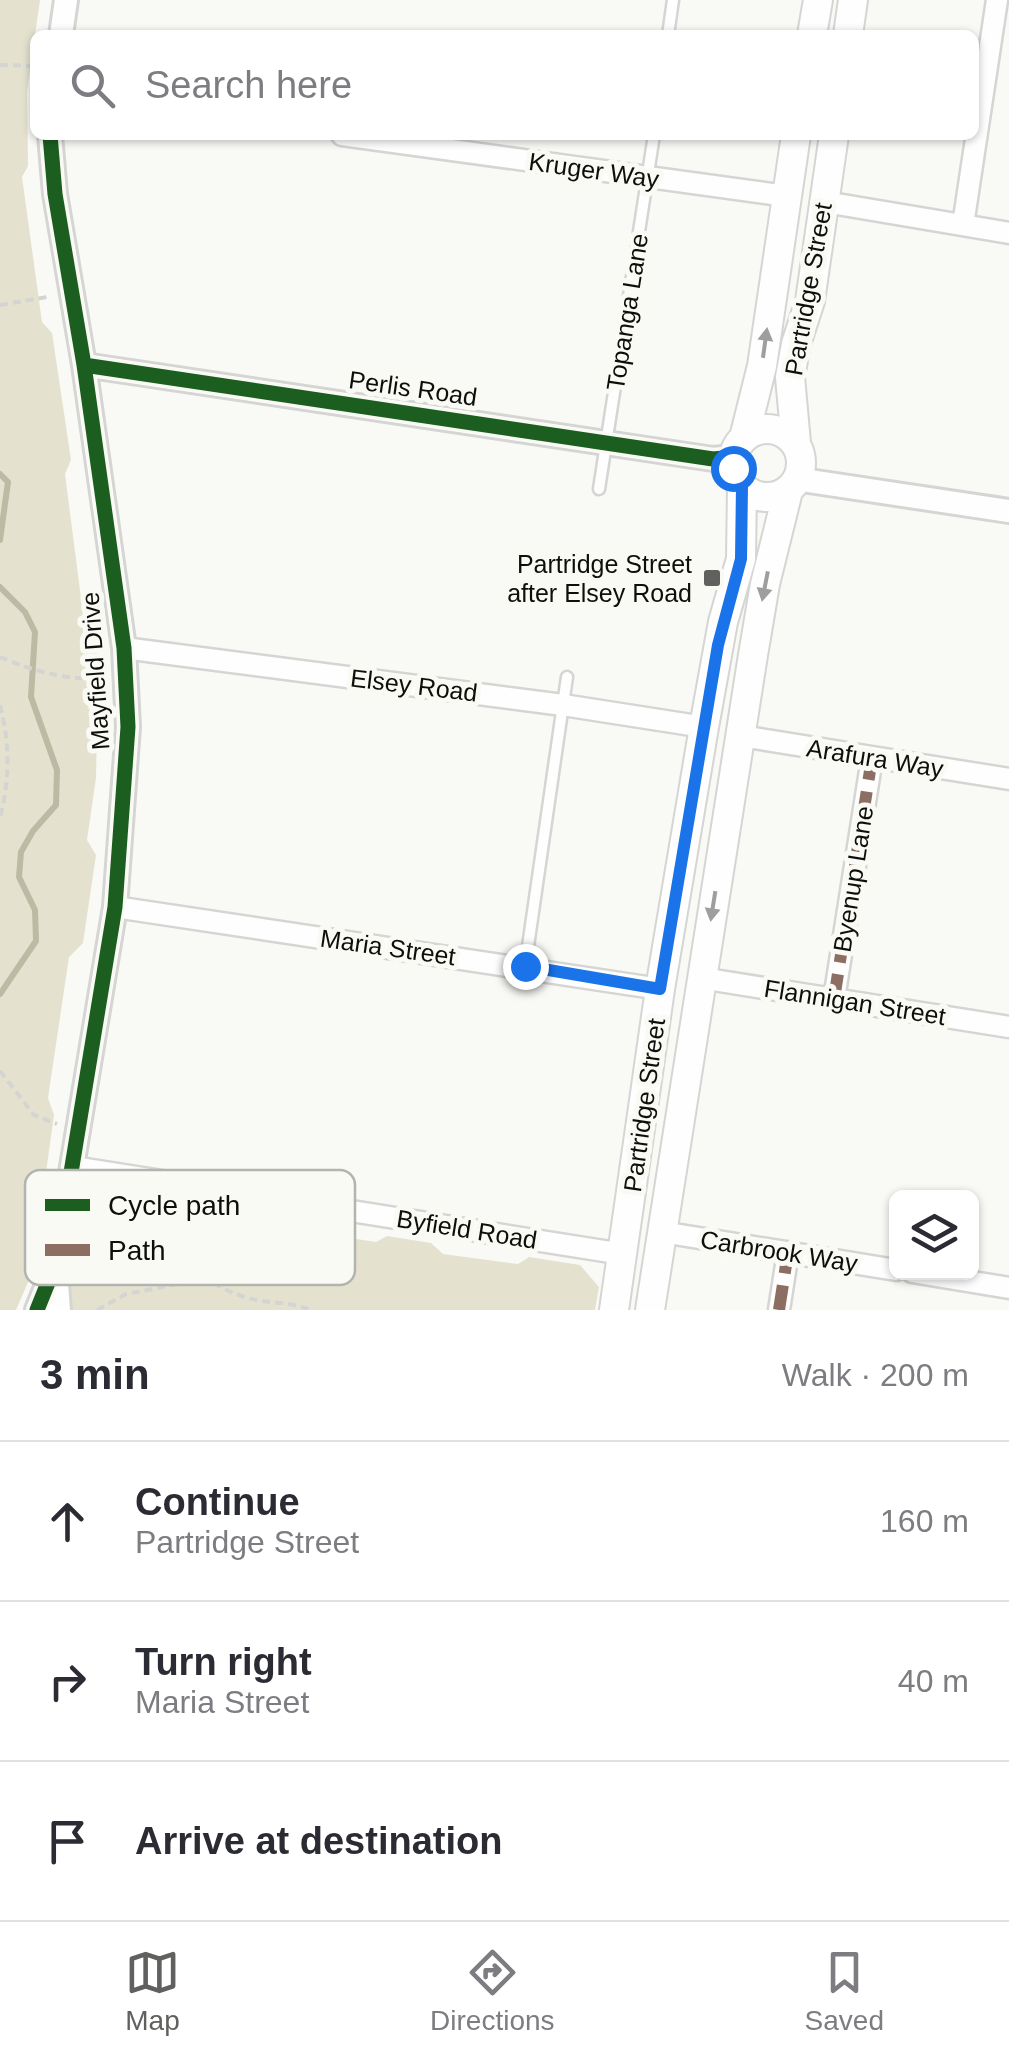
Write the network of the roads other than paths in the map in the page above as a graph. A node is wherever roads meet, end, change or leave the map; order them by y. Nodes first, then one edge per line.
1 (66, 0) edge
2 (673, 0) edge
3 (818, 0) edge
4 (853, 0) edge
5 (997, 0) edge
6 (62, 30) edge
7 (669, 30) edge
8 (813, 30) edge
9 (849, 30) edge
10 (979, 119) edge
11 (50, 140) edge
12 (378, 140) edge
13 (653, 140) edge
14 (795, 140) edge
15 (833, 140) edge
16 (976, 140) edge
17 (648, 178) junction
18 (787, 196) junction
19 (824, 202) junction
20 (963, 225) junction
21 (1009, 233) edge
22 (84, 365) junction
23 (606, 442) junction
24 (796, 443) junction
25 (739, 447) junction
26 (794, 482) junction
27 (742, 486) junction
28 (599, 489) dead end
29 (1009, 511) edge
30 (124, 648) junction
31 (567, 677) dead end
32 (563, 705) junction
33 (704, 727) junction
34 (741, 736) junction
35 (872, 758) junction
36 (1009, 779) edge
37 (115, 907) junction
38 (525, 966) junction
39 (702, 978) junction
40 (660, 989) junction
41 (834, 999) junction
42 (1009, 1027) edge
43 (73, 1166) junction
44 (72, 1170) edge
45 (98, 1170) edge
46 (355, 1211) edge
47 (662, 1232) junction
48 (788, 1252) junction
49 (624, 1254) junction
50 (889, 1269) edge
51 (960, 1280) edge
52 (48, 1285) edge
53 (57, 1285) edge
54 (1009, 1288) edge
55 (38, 1310) edge
56 (59, 1310) edge
57 (614, 1310) edge
58 (650, 1310) edge
59 (778, 1310) edge

1 - 6 street
2 - 7 lane
3 - 8 main road
4 - 9 main road
5 - 10 street
11 - 22 street, Mayfield Drive
12 - 17 street, Kruger Way
13 - 17 lane, Topanga Lane
14 - 18 main road, Partridge Street
15 - 19 main road, Partridge Street
16 - 20 street
17 - 18 street, Kruger Way
17 - 23 lane, Topanga Lane
25 -> 18 main road, Partridge Street
19 - 20 street
19 - 24 main road, Partridge Street
20 - 21 street
22 - 23 street, Perlis Road
22 - 30 street, Mayfield Drive
23 - 25 street, Perlis Road
23 - 28 lane, Topanga Lane
24 - 25 main road
24 - 26 main road
25 - 27 main road
26 - 27 main road
26 - 29 street
26 -> 34 main road, Partridge Street
27 - 33 main road, Partridge Street
30 - 32 street, Elsey Road
30 - 37 street, Mayfield Drive
31 - 32 lane
32 - 33 street, Elsey Road
32 - 38 lane
33 - 40 main road, Partridge Street
34 - 35 street, Arafura Way
34 -> 39 main road, Partridge Street
35 - 36 street, Arafura Way
35 - 41 street, Byenup Lane
37 - 38 street, Maria Street
37 - 43 street, Mayfield Drive
38 - 40 street, Maria Street
39 - 41 street, Flannigan Street
39 - 47 main road, Partridge Street
40 - 49 main road, Partridge Street
41 - 42 street, Flannigan Street
43 - 44 street, Mayfield Drive
43 - 45 street, Byfield Road
46 - 49 street, Byfield Road
47 - 48 street, Carbrook Way
47 - 58 main road, Partridge Street
48 - 50 street, Carbrook Way
48 - 59 street
49 - 57 main road, Partridge Street
51 - 54 street
52 - 55 street, Mayfield Drive
53 - 56 street, Mayfield Drive

